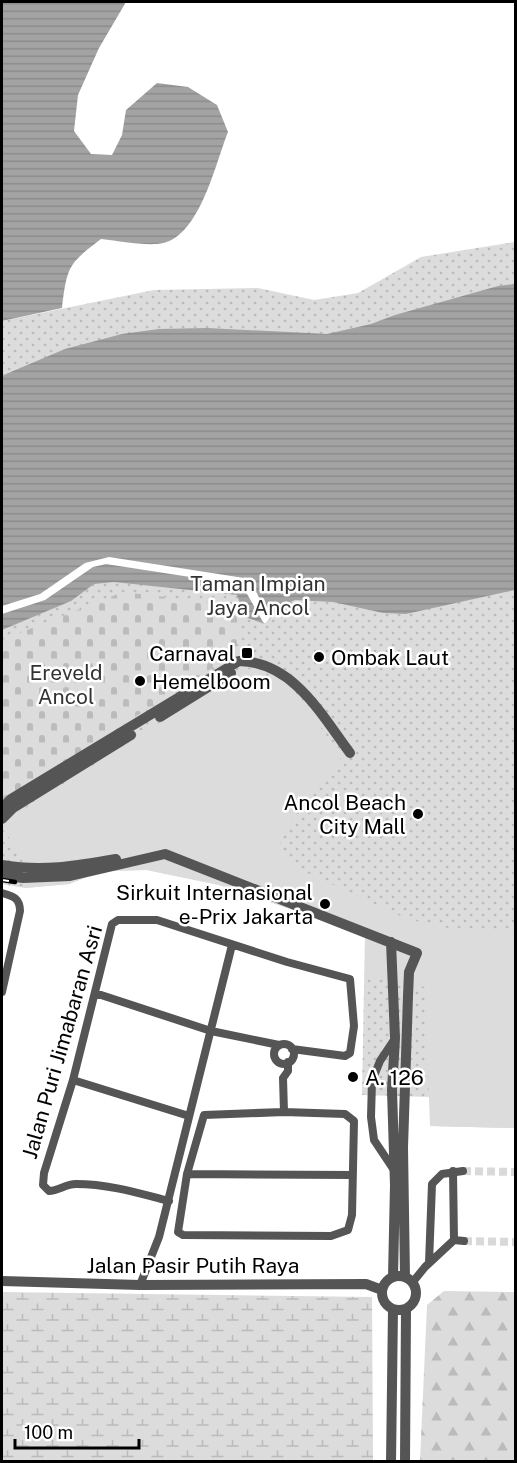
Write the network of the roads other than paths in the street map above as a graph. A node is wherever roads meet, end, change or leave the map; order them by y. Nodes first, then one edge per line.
1 (2, 808) edge
2 (2, 819) edge
3 (146, 858) junction
4 (2, 865) edge
5 (2, 875) edge
6 (5, 894) edge
7 (391, 942) junction
8 (232, 945) junction
9 (2, 992) edge
10 (95, 993) junction
11 (394, 995) junction
12 (408, 996) junction
13 (211, 1030) junction
14 (395, 1038) junction
15 (279, 1045) junction
16 (292, 1049) junction
17 (278, 1062) junction
18 (288, 1062) junction
19 (283, 1078) junction
20 (74, 1080) junction
21 (284, 1112) junction
22 (189, 1116) junction
23 (394, 1171) junction
24 (187, 1174) junction
25 (352, 1175) junction
26 (169, 1201) junction
27 (454, 1240) junction
28 (464, 1241) tunnel mouth
29 (429, 1263) junction
30 (393, 1277) junction
31 (409, 1280) junction
32 (2, 1281) edge
33 (140, 1285) junction
34 (382, 1290) junction
35 (406, 1308) junction
36 (393, 1309) junction
37 (391, 1461) edge
38 (405, 1461) edge

1 - 2 street
3 - 4 street
3 - 5 street
3 - 7 street
6 - 9 street
7 - 11 street
7 - 12 street
8 - 10 street, Jalan Puri Jimabaran Asri
8 - 13 street
8 - 16 street, Jalan Puri Jimabaran Asri
10 - 13 street
10 - 20 street, Jalan Puri Jimabaran Asri
11 - 12 street
11 - 14 street
12 - 31 street
13 - 15 street
13 - 22 street
14 - 23 street
14 - 23 street
15 - 16 street
15 - 17 street
16 - 18 street
17 - 18 street
17 - 19 street
18 - 19 street
19 - 21 street
20 - 22 street
20 - 26 street, Jalan Puri Jimabaran Asri
21 - 24 street
21 - 25 street
22 - 26 street
23 - 30 street
24 - 25 street
24 - 25 street
26 - 33 street
27 - 28 street
27 - 29 street
27 - 29 street
29 - 31 street
30 - 31 street
30 - 34 street
31 - 35 street
32 - 33 street, Jalan Pasir Putih Raya
33 - 34 street, Jalan Pasir Putih Raya
34 - 36 street
35 - 36 street
35 - 38 street
36 - 37 street

